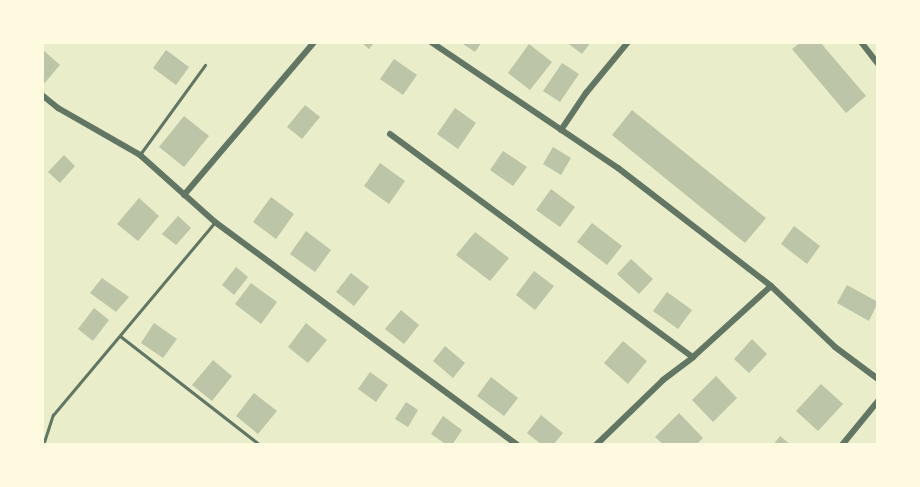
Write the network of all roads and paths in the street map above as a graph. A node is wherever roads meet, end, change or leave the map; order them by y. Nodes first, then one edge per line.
1 (314, 42) edge
2 (431, 42) edge
3 (628, 42) edge
4 (861, 42) edge
5 (878, 64) edge
6 (205, 65) dead end
7 (42, 95) edge
8 (561, 130) junction
9 (390, 134) dead end
10 (140, 155) junction
11 (184, 195) junction
12 (214, 222) junction
13 (771, 286) junction
14 (119, 335) junction
15 (693, 357) junction
16 (878, 379) edge
17 (878, 401) edge
18 (43, 445) edge
19 (260, 445) edge
20 (517, 445) edge
21 (596, 445) edge
22 (842, 445) edge

1 - 11 street
2 - 8 street
3 - 8 street
4 - 5 street
6 - 10 lane
7 - 10 street
8 - 13 street
9 - 15 street
10 - 11 street
11 - 12 street
12 - 14 lane
12 - 20 street
13 - 15 street
13 - 16 street
14 - 18 lane
14 - 19 lane
15 - 21 street
17 - 22 street

